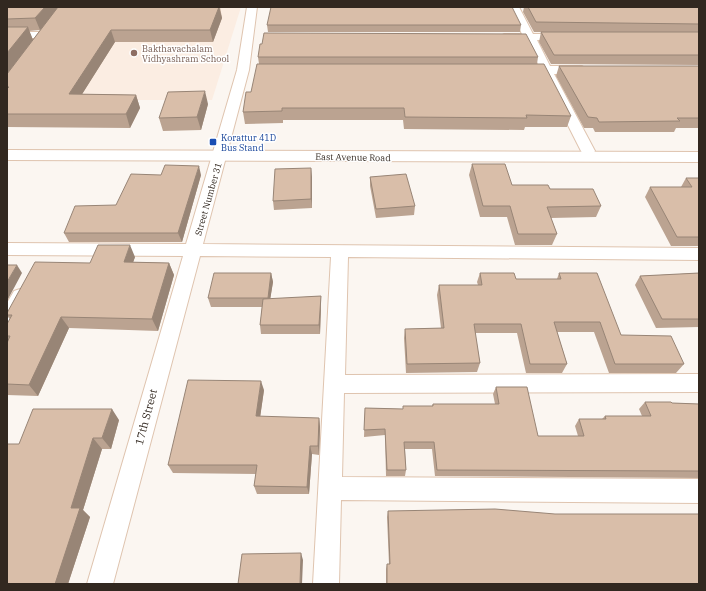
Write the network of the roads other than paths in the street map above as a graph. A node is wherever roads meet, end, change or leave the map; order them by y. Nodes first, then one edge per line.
1 (252, 7) edge
2 (514, 7) edge
3 (53, 24) edge
4 (7, 35) edge
5 (44, 35) junction
6 (496, 37) edge
7 (528, 37) junction
8 (575, 37) edge
9 (36, 47) edge
10 (514, 70) edge
11 (546, 70) junction
12 (592, 70) edge
13 (7, 148) edge
14 (699, 149) edge
15 (588, 150) junction
16 (220, 152) junction
17 (7, 155) edge
18 (699, 158) edge
19 (7, 249) edge
20 (192, 250) junction
21 (340, 252) junction
22 (699, 254) edge
23 (28, 282) edge
24 (7, 321) edge
25 (699, 383) edge
26 (334, 384) junction
27 (330, 488) junction
28 (699, 491) edge
29 (100, 584) edge
30 (326, 584) edge

1 - 16 street, Street Number 31
2 - 7 street
3 - 5 street
4 - 5 street
5 - 9 street
6 - 7 street
7 - 8 street
7 - 11 street
10 - 11 street
11 - 12 street
11 - 15 street
13 - 16 main road, East Avenue Road
14 - 15 main road, East Avenue Road
15 - 16 main road, East Avenue Road
16 - 17 main road, East Avenue Road
16 - 18 main road, East Avenue Road
16 - 20 street, Street Number 31
19 - 20 street
20 - 21 street
20 - 29 street, 17th Street
21 - 22 street
21 - 26 street
23 - 24 street
25 - 26 street
26 - 27 street
27 - 28 street
27 - 30 street

